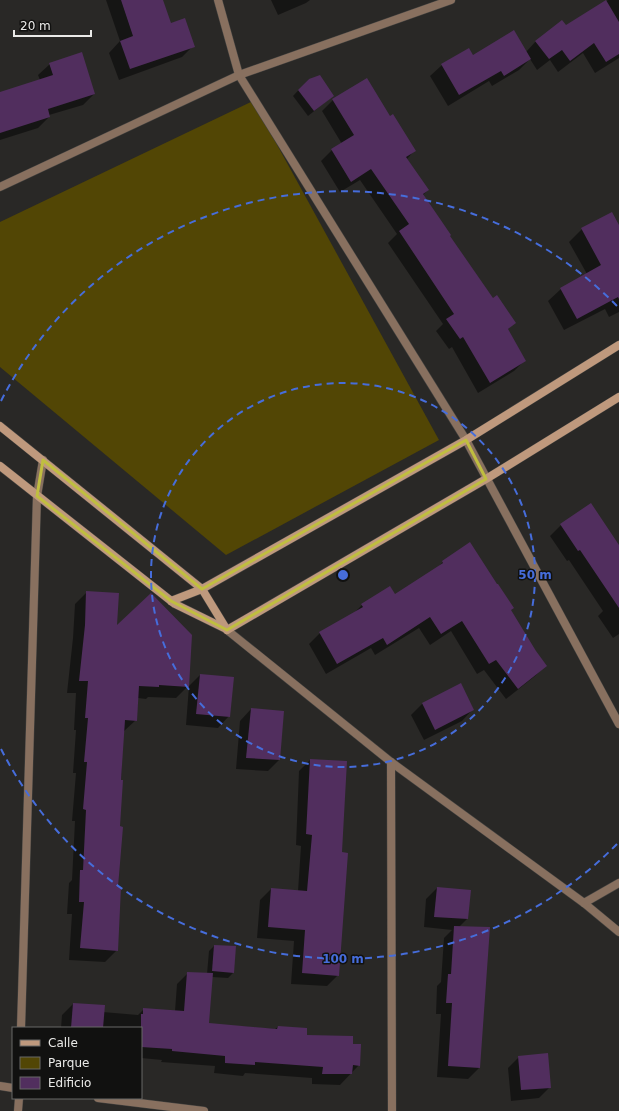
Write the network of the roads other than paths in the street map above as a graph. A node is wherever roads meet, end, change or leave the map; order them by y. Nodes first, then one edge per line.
1 (218, 0) edge
2 (451, 0) edge
3 (239, 75) junction
4 (0, 187) edge
5 (619, 345) edge
6 (619, 396) edge
7 (0, 426) edge
8 (466, 440) junction
9 (43, 460) junction
10 (0, 466) edge
11 (486, 479) junction
12 (37, 496) junction
13 (202, 589) junction
14 (171, 601) junction
15 (227, 630) junction
16 (619, 724) edge
17 (390, 762) junction
18 (619, 883) edge
19 (584, 903) junction
20 (619, 932) edge
21 (21, 1027) edge
22 (0, 1086) edge
23 (12, 1088) edge
24 (18, 1099) edge
25 (106, 1099) edge
26 (18, 1111) edge
27 (204, 1111) edge
28 (392, 1111) edge

1 - 3 street
2 - 3 street
3 - 4 street
3 - 8 street
5 - 8 street
6 - 11 street
7 - 9 street
8 - 11 street
8 - 13 street
9 - 12 street
9 - 13 street
10 - 12 street
11 - 15 street
11 - 16 street
12 - 14 street
12 - 21 street
13 - 14 street
13 - 15 street
14 - 15 street
15 - 17 street
17 - 19 street
17 - 28 street
18 - 19 street
19 - 20 street
22 - 23 street
24 - 26 street
25 - 27 street

